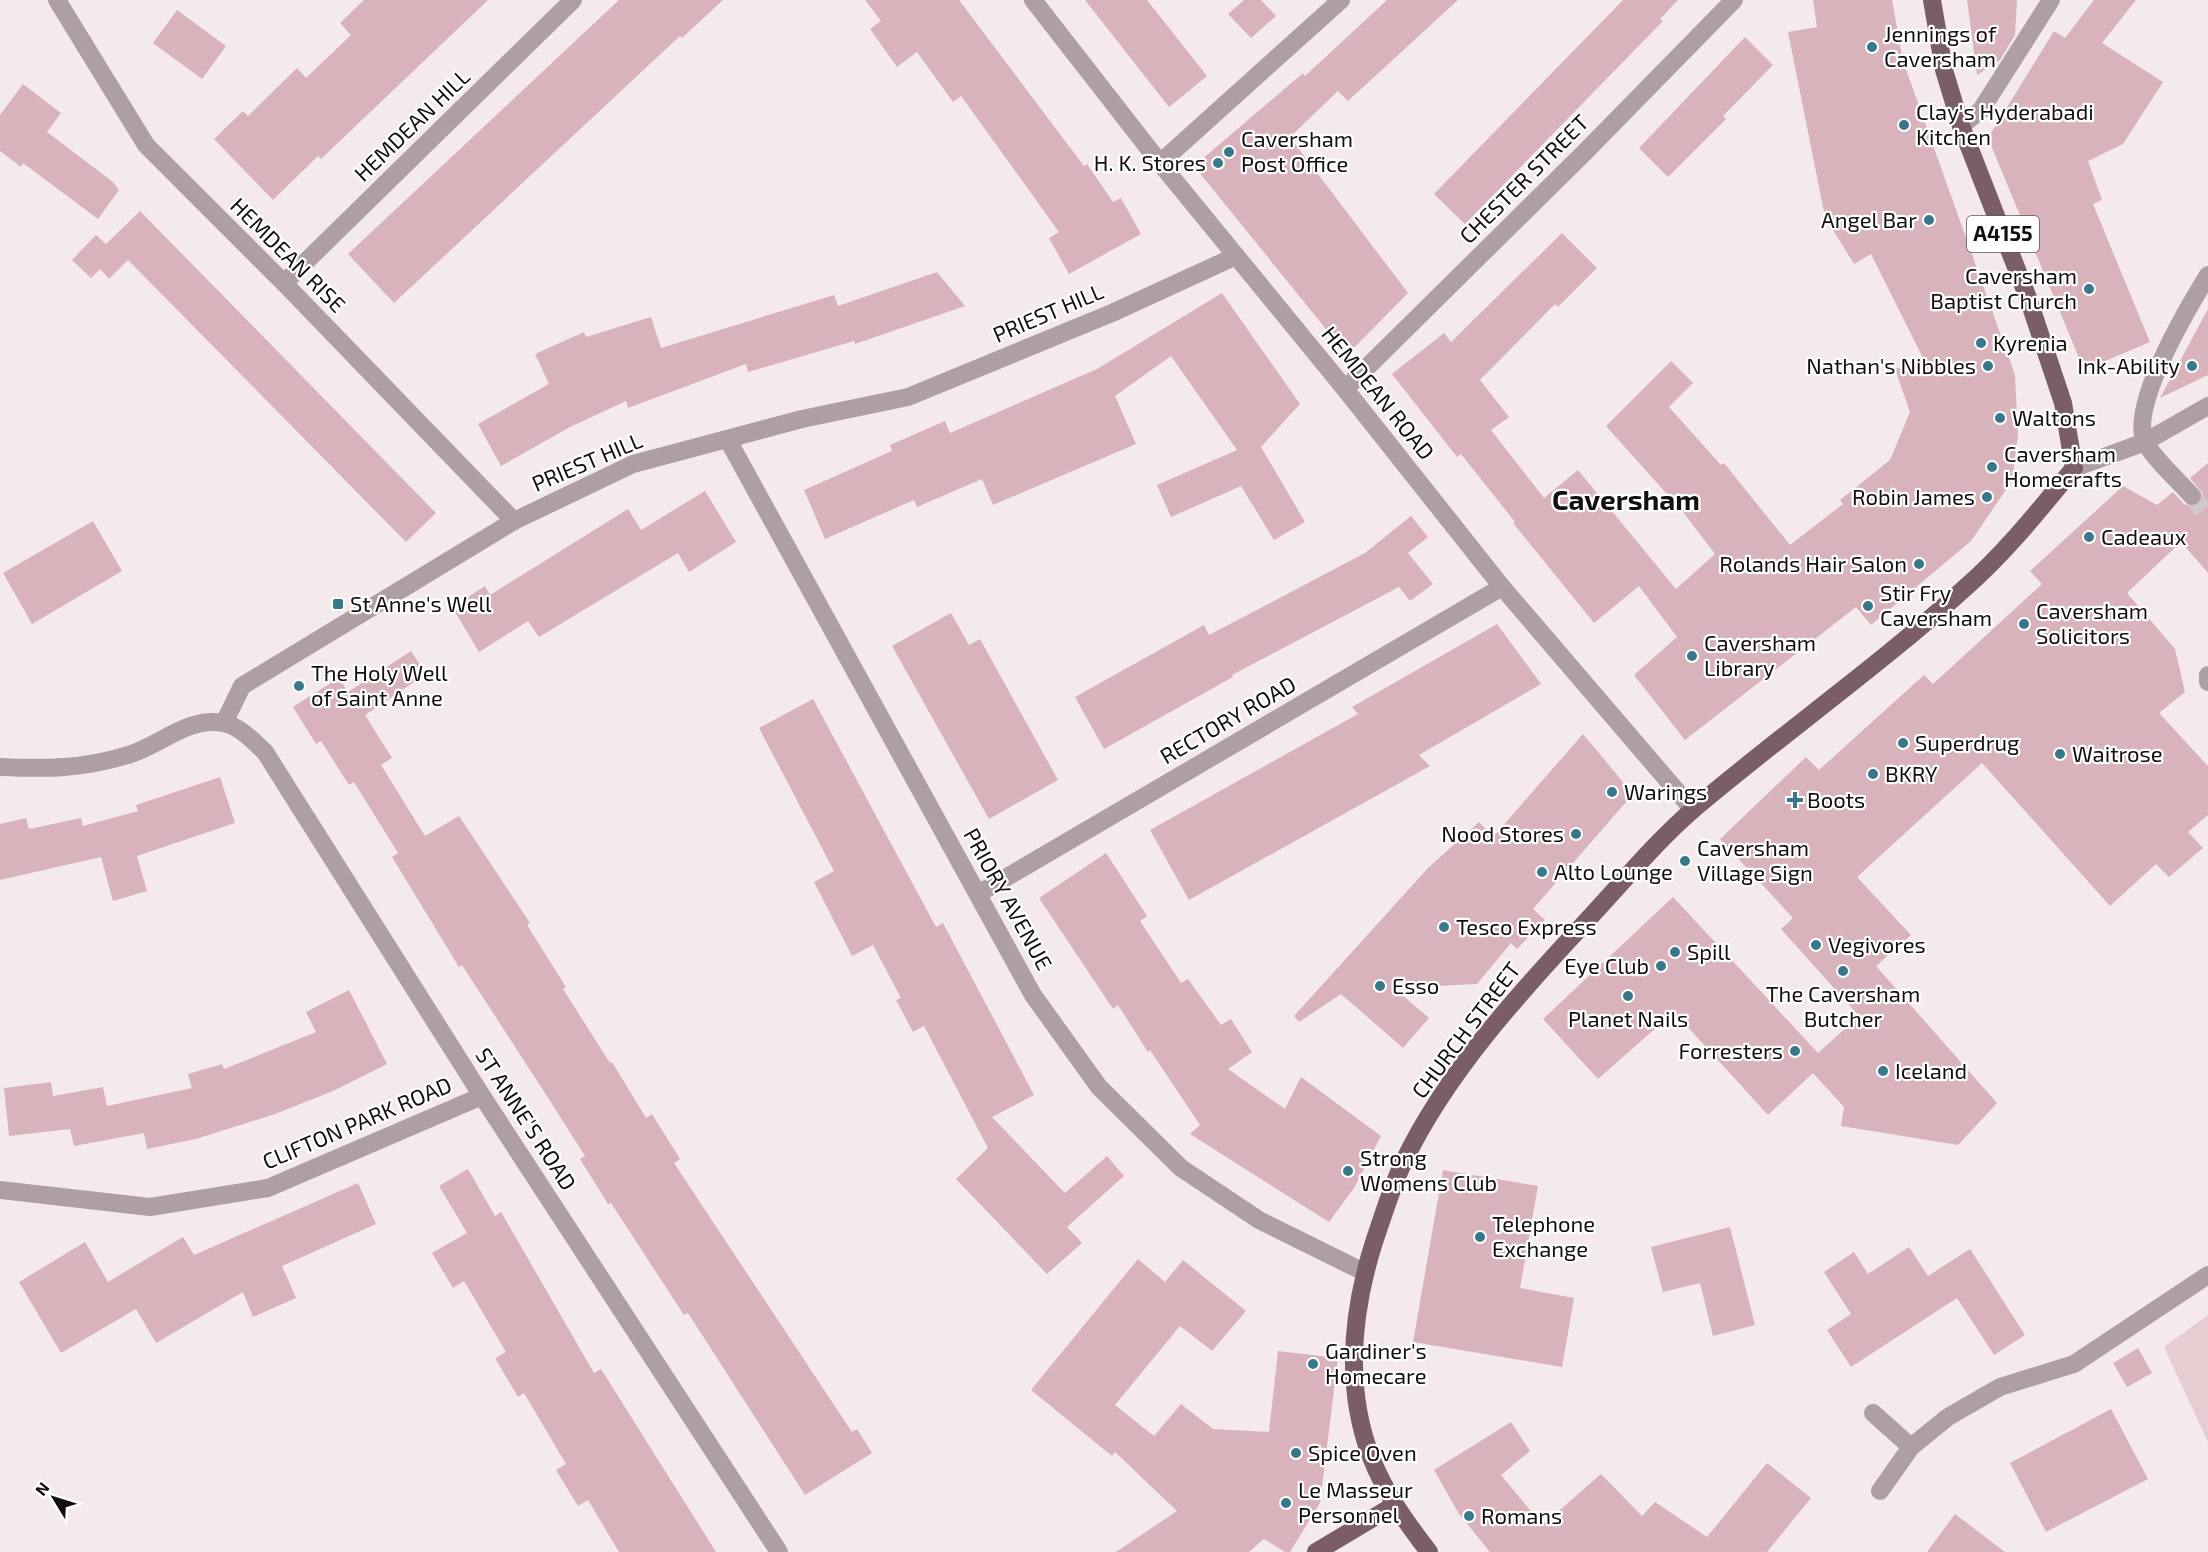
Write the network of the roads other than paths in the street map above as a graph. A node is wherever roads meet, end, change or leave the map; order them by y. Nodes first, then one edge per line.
1 (57, 0) edge
2 (573, 0) edge
3 (1033, 0) edge
4 (1341, 0) edge
5 (1734, 0) edge
6 (1932, 0) edge
7 (2051, 0) edge
8 (1961, 126) junction
9 (1160, 163) junction
10 (1236, 256) junction
11 (2208, 275) edge
12 (284, 283) junction
13 (1345, 389) junction
14 (2208, 406) edge
15 (728, 440) junction
16 (2145, 442) junction
17 (2074, 468) junction
18 (2192, 496) tunnel mouth
19 (514, 521) junction
20 (1502, 587) junction
21 (2208, 675) edge
22 (2208, 682) edge
23 (224, 723) junction
24 (0, 767) edge
25 (1693, 810) junction
26 (978, 894) junction
27 (482, 1096) junction
28 (0, 1190) edge
29 (1364, 1272) junction
30 (2208, 1275) edge
31 (1874, 1413) dead end
32 (1911, 1447) junction
33 (1880, 1491) dead end
34 (1394, 1506) junction
35 (779, 1552) edge
36 (1316, 1552) edge
37 (1429, 1552) edge

1 - 12 street, HEMDEAN RISE
2 - 12 street, HEMDEAN HILL
3 - 9 street, HEMDEAN ROAD
4 - 9 street
5 - 13 street, CHESTER STREET
6 - 8 main road, A4155
7 - 8 street
8 - 17 main road, A4155
9 - 10 street, HEMDEAN ROAD
10 - 13 street, HEMDEAN ROAD
10 - 15 street, PRIEST HILL
11 - 16 street
12 - 19 street, HEMDEAN RISE
13 - 20 street, HEMDEAN ROAD
14 - 16 street
15 - 19 street, PRIEST HILL
15 - 26 street, PRIORY AVENUE
16 - 17 street
16 - 18 street
17 - 25 main road, CHURCH STREET
19 - 23 street, PRIEST HILL
20 - 25 street, HEMDEAN ROAD
20 - 26 street, RECTORY ROAD
21 - 22 street
23 - 24 street
23 - 27 street, ST ANNE'S ROAD
25 - 29 main road, CHURCH STREET
26 - 29 street, PRIORY AVENUE
27 - 28 street, CLIFTON PARK ROAD
27 - 35 street, ST ANNE'S ROAD
29 - 34 main road, CHURCH STREET
30 - 32 street
31 - 32 street
32 - 33 street
34 - 36 main road
34 - 37 main road, CHURCH STREET

